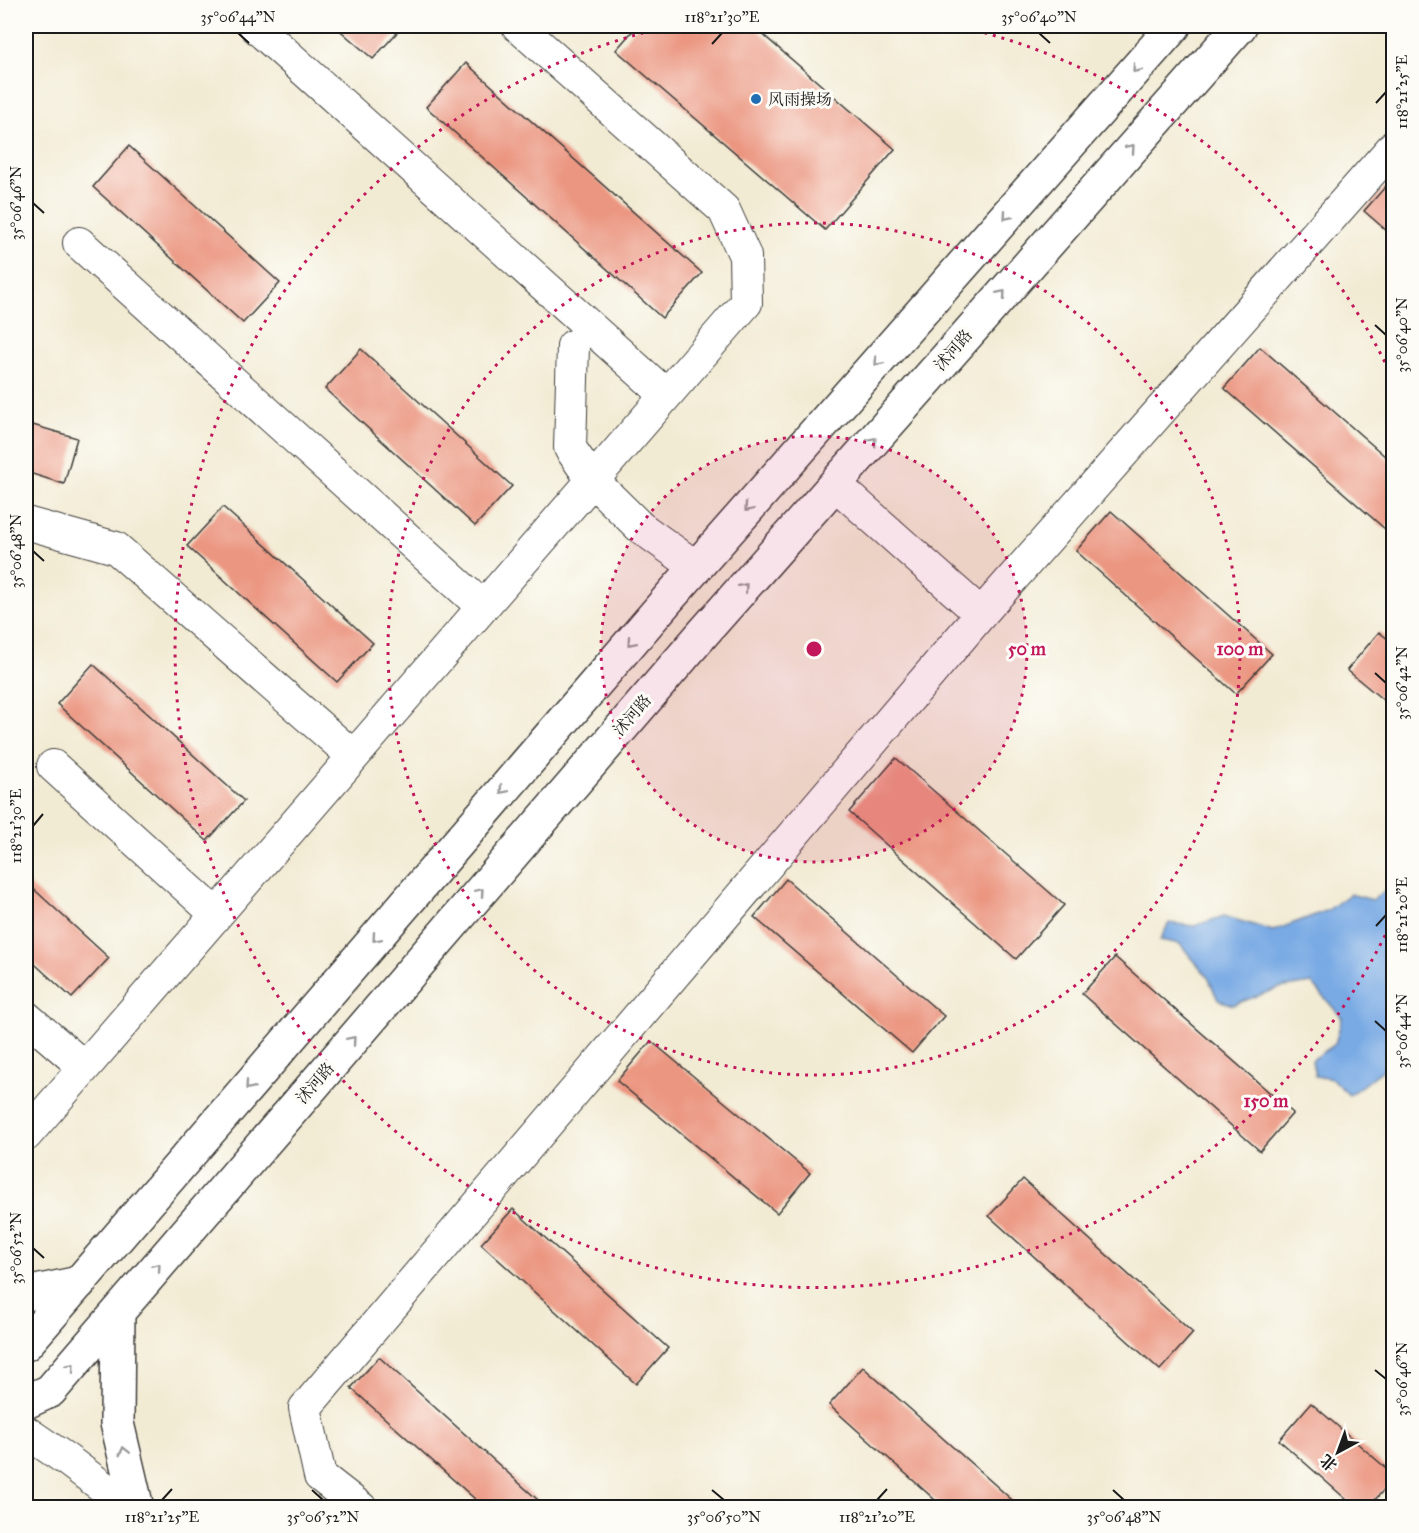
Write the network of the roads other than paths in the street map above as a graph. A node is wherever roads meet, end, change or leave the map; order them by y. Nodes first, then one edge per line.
1 (255, 26) edge
2 (518, 26) edge
3 (1174, 26) edge
4 (1240, 26) edge
5 (1394, 146) edge
6 (79, 243) dead end
7 (573, 346) dead end
8 (666, 395) junction
9 (592, 480) junction
10 (835, 484) junction
11 (26, 523) edge
12 (696, 567) junction
13 (483, 607) junction
14 (981, 614) junction
15 (353, 756) junction
16 (53, 766) dead end
17 (216, 914) junction
18 (26, 1017) edge
19 (84, 1066) junction
20 (26, 1135) edge
21 (79, 1283) junction
22 (26, 1294) edge
23 (118, 1312) junction
24 (26, 1344) edge
25 (26, 1402) edge
26 (26, 1432) edge
27 (26, 1440) edge
28 (109, 1508) edge
29 (131, 1508) edge
30 (137, 1508) edge
31 (361, 1508) edge

1 - 8 street
2 - 8 street
3 -> 12 main road
10 -> 4 main road, 沭河路
5 - 14 street
6 - 13 street
7 - 9 street
8 - 9 street
9 - 12 street
9 - 13 street
10 - 14 street
23 -> 10 main road, 沭河路
11 - 15 street
12 -> 21 main road
13 - 15 street
14 - 31 street
15 - 17 street
16 - 17 street
17 - 19 street
18 - 19 street
19 - 20 street
21 - 22 main road
21 - 24 main road
25 -> 23 main road, 沭河路
30 -> 23 main road
26 - 29 street
27 - 28 street

